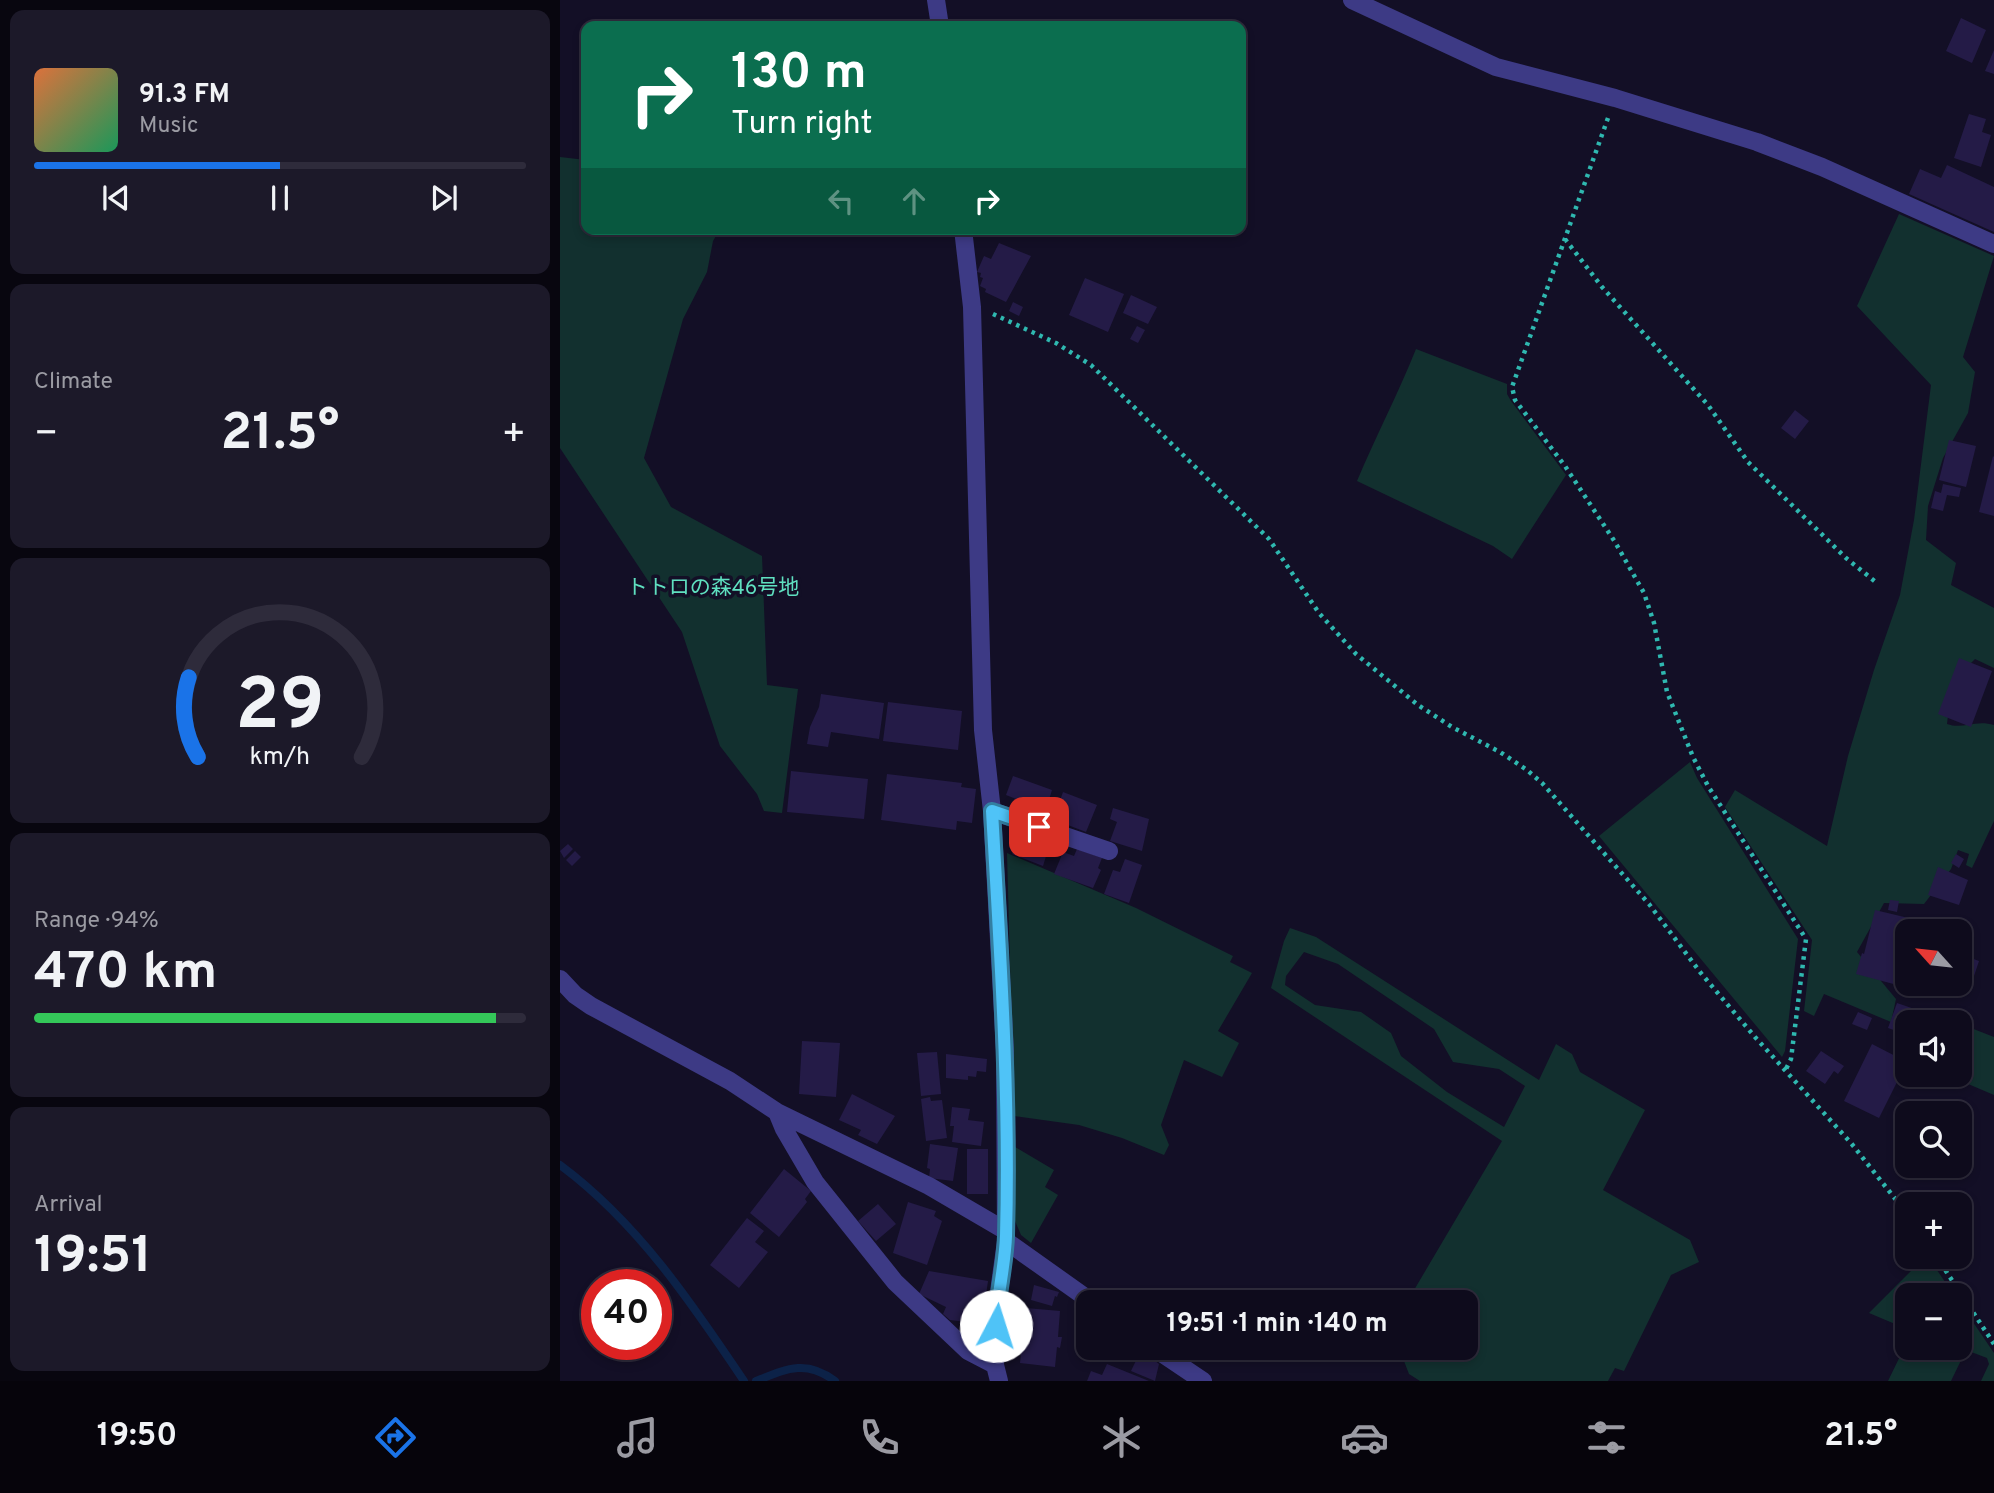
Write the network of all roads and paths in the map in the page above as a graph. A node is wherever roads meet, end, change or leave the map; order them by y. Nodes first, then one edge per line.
1 (936, 0) edge
2 (1352, 0) edge
3 (1373, 4) edge
4 (939, 21) edge
5 (1615, 98) junction
6 (965, 235) edge
7 (1565, 238) junction
8 (1994, 244) edge
9 (972, 307) junction
10 (1877, 583) dead end
11 (992, 811) junction
12 (1109, 851) dead end
13 (560, 979) edge
14 (1786, 1069) junction
15 (777, 1112) junction
16 (1895, 1197) edge
17 (1006, 1236) junction
18 (1945, 1269) edge
19 (1076, 1290) edge
20 (1994, 1344) edge
21 (1172, 1360) edge
22 (997, 1373) edge
23 (1203, 1381) edge

1 - 4 street
2 - 3 street
3 - 5 street
5 - 7 path
5 - 8 street
6 - 9 street
7 - 10 path
7 - 14 path
9 - 11 street
9 - 14 path
11 - 12 street
11 - 17 street
13 - 15 street
14 - 16 path
15 - 17 street
15 - 22 street
17 - 19 street
17 - 22 street
18 - 20 path
21 - 23 street

